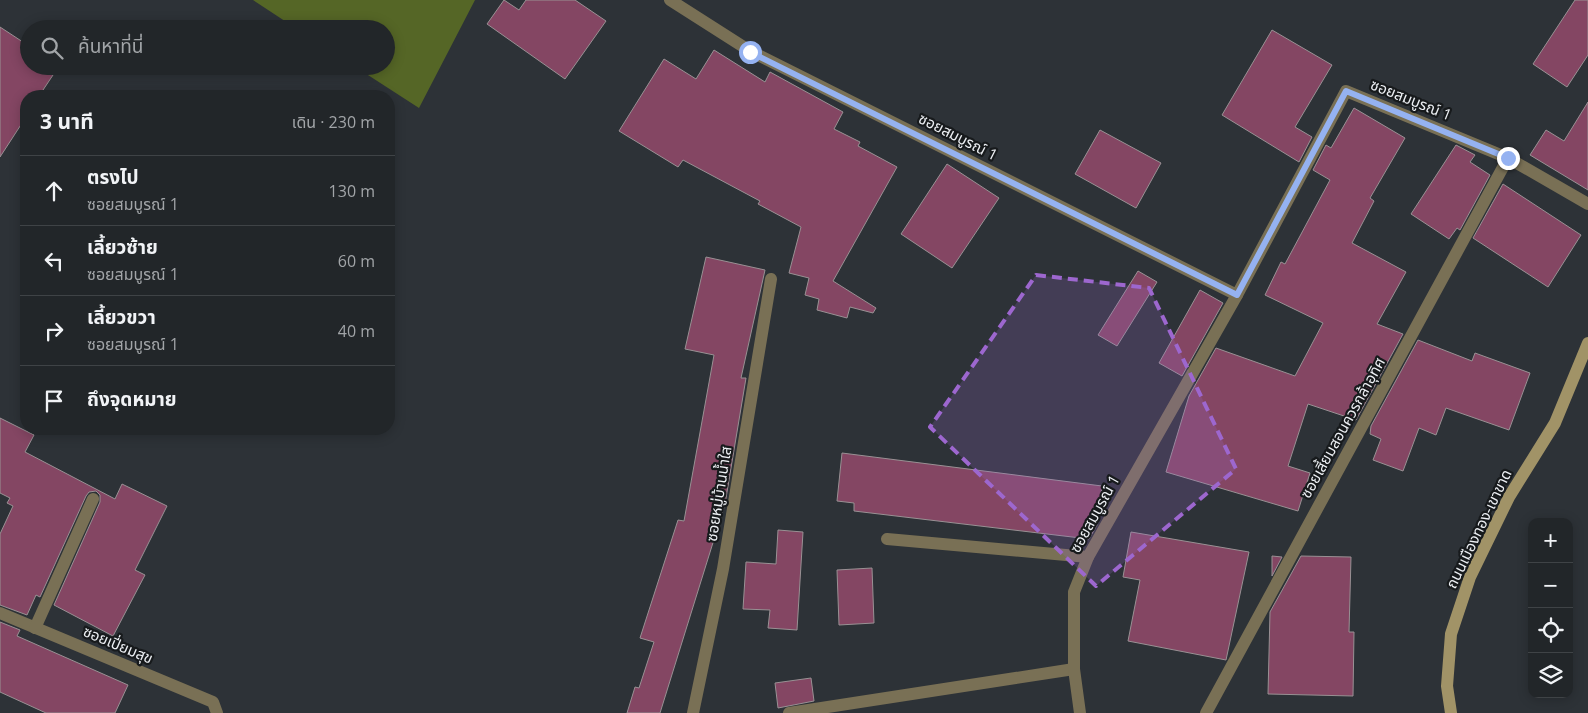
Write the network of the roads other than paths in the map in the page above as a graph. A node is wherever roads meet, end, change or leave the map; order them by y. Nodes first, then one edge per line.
1 (670, 0) edge
2 (1508, 158) junction
3 (1588, 204) edge
4 (771, 279) dead end
5 (1237, 295) junction
6 (1588, 343) edge
7 (93, 499) dead end
8 (887, 539) dead end
9 (1088, 557) junction
10 (0, 613) edge
11 (35, 628) junction
12 (1074, 669) junction
13 (217, 713) edge
14 (693, 713) edge
15 (789, 713) edge
16 (1080, 713) edge
17 (1206, 713) edge
18 (1451, 713) edge

1 - 5 street, ซอยสมบูรณ์ 1
2 - 3 street, ซอยสมบูรณ์ 1
2 - 5 street, ซอยสมบูรณ์ 1
2 - 17 street, ซอยเสี้ยมสอนควรกล้าอุทิศ
4 - 14 street, ซอยหมู่บ้านน้ำใส
5 - 9 street, ซอยสมบูรณ์ 1
6 - 18 street, ถนนเมืองทอง-เขาขาด
7 - 11 street
8 - 9 street
9 - 12 street, ซอยสมบูรณ์ 1
10 - 11 street, ซอยเปี่ยมสุข
11 - 13 street, ซอยเปี่ยมสุข
12 - 15 street
12 - 16 street, ซอยสมบูรณ์ 1

